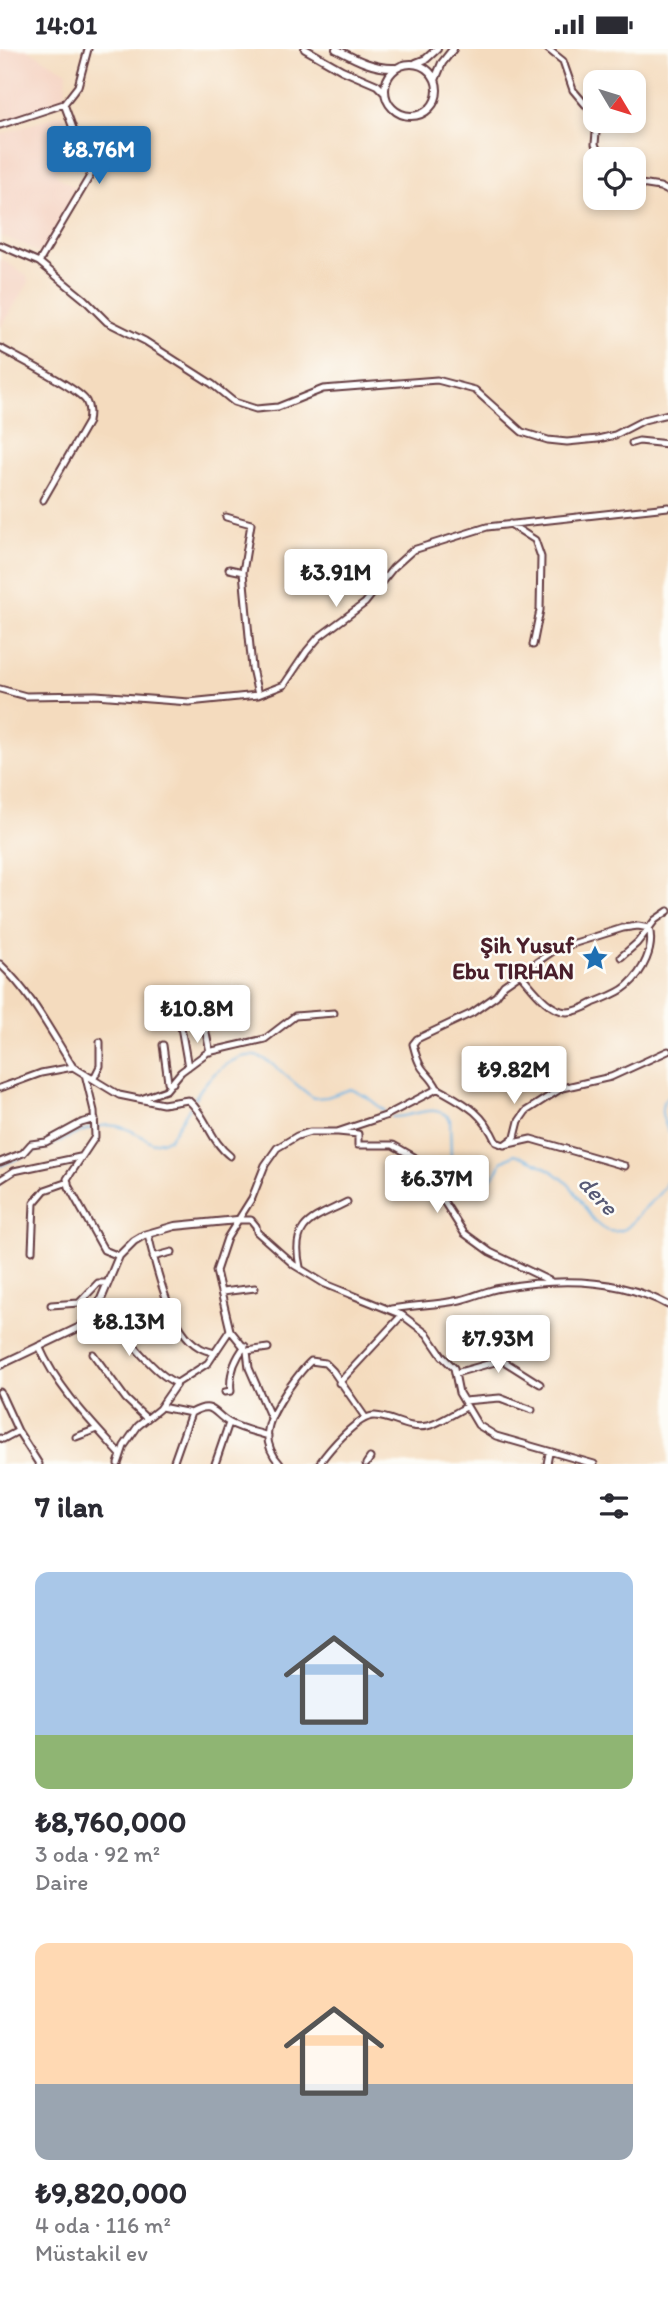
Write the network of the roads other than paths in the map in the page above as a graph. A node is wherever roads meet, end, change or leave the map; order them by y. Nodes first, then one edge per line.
1 (89, 49) edge
2 (305, 49) edge
3 (336, 49) edge
4 (437, 49) edge
5 (453, 49) edge
6 (548, 49) edge
7 (414, 64) junction
8 (397, 68) junction
9 (435, 80) junction
10 (385, 93) junction
11 (583, 103) edge
12 (64, 104) junction
13 (0, 125) edge
14 (646, 185) edge
15 (668, 191) edge
16 (0, 245) edge
17 (39, 262) junction
18 (0, 348) edge
19 (668, 414) edge
20 (632, 443) dead end
21 (668, 444) edge
22 (43, 500) dead end
23 (668, 507) edge
24 (226, 517) dead end
25 (509, 523) junction
26 (229, 569) dead end
27 (243, 572) junction
28 (533, 645) dead end
29 (0, 689) edge
30 (258, 695) junction
31 (668, 911) edge
32 (649, 928) junction
33 (621, 957) dead end
34 (0, 964) edge
35 (521, 975) junction
36 (199, 999) dead end
37 (334, 1013) dead end
38 (181, 1027) dead end
39 (100, 1042) dead end
40 (163, 1045) dead end
41 (668, 1051) edge
42 (210, 1052) junction
43 (73, 1067) junction
44 (188, 1067) junction
45 (85, 1074) junction
46 (94, 1078) junction
47 (173, 1083) junction
48 (0, 1088) edge
49 (437, 1088) junction
50 (141, 1099) junction
51 (95, 1121) junction
52 (337, 1132) junction
53 (504, 1145) junction
54 (230, 1156) dead end
55 (80, 1157) junction
56 (0, 1162) edge
57 (625, 1166) dead end
58 (0, 1180) edge
59 (68, 1182) junction
60 (347, 1202) dead end
61 (237, 1220) junction
62 (148, 1234) junction
63 (32, 1251) dead end
64 (172, 1252) dead end
65 (119, 1256) junction
66 (153, 1257) junction
67 (300, 1267) junction
68 (550, 1281) junction
69 (107, 1283) junction
70 (255, 1288) dead end
71 (222, 1292) junction
72 (99, 1304) junction
73 (51, 1305) dead end
74 (668, 1305) edge
75 (388, 1309) junction
76 (402, 1315) junction
77 (230, 1330) junction
78 (39, 1346) junction
79 (246, 1348) junction
80 (268, 1348) dead end
81 (214, 1353) junction
82 (93, 1354) dead end
83 (0, 1364) edge
84 (456, 1373) junction
85 (177, 1383) junction
86 (339, 1383) junction
87 (540, 1384) dead end
88 (0, 1392) edge
89 (225, 1392) dead end
90 (465, 1404) junction
91 (161, 1407) junction
92 (532, 1410) dead end
93 (191, 1413) junction
94 (270, 1416) junction
95 (365, 1417) junction
96 (147, 1419) junction
97 (229, 1423) junction
98 (97, 1429) junction
99 (18, 1431) junction
100 (268, 1436) junction
101 (76, 1437) dead end
102 (0, 1438) edge
103 (549, 1453) junction
104 (120, 1454) junction
105 (39, 1464) edge
106 (118, 1464) edge
107 (173, 1464) edge
108 (215, 1464) edge
109 (280, 1464) edge
110 (319, 1464) edge
111 (547, 1464) edge
112 (593, 1464) edge

1 - 12 street
2 - 10 street
3 - 8 street
4 - 7 street
5 - 9 street
6 - 11 street
7 - 8 street
7 - 9 street
8 - 10 street
9 - 10 street
12 - 13 street
12 - 17 street
14 - 15 street
16 - 17 street
17 - 19 street
18 - 22 street
20 - 21 street
23 - 25 street
24 - 27 street
25 - 28 street
25 - 30 street
26 - 27 street
27 - 30 street
29 - 30 street
31 - 32 street
32 - 33 street
32 - 35 street
32 - 35 street
34 - 43 street
35 - 49 street
36 - 42 street
37 - 42 street
38 - 44 street
39 - 46 street
40 - 47 street
41 - 53 street
42 - 44 street
43 - 45 street
43 - 48 street
44 - 47 street
45 - 46 street
45 - 51 street
46 - 50 street
47 - 50 street
49 - 52 street
49 - 53 street
50 - 54 street
51 - 55 street
51 - 56 street
52 - 61 street
52 - 68 street
53 - 57 street
55 - 58 street
55 - 59 street
59 - 63 street
59 - 65 street
60 - 67 street
61 - 62 street
61 - 67 street
61 - 71 street
62 - 65 street
62 - 66 street
64 - 66 street
65 - 69 street
66 - 81 street
67 - 75 street
68 - 74 street
68 - 75 street
69 - 72 street
69 - 73 street
70 - 71 street
71 - 77 street
72 - 78 street
72 - 85 street
75 - 76 street
76 - 84 street
76 - 86 street
77 - 79 street
77 - 81 street
78 - 83 street
78 - 98 street
79 - 80 street
79 - 89 street
79 - 94 street
81 - 85 street
82 - 96 street
84 - 87 street
84 - 90 street
85 - 91 street
86 - 94 street
86 - 95 street
88 - 99 street
90 - 92 street
90 - 95 street
90 - 103 street
91 - 93 street
91 - 96 street
93 - 97 street
93 - 107 street
94 - 100 street
95 - 110 street
96 - 104 street
97 - 100 street
97 - 108 street
98 - 101 street
98 - 104 street
99 - 102 street
99 - 105 street
100 - 109 street
103 - 111 street
103 - 112 street
104 - 106 street

